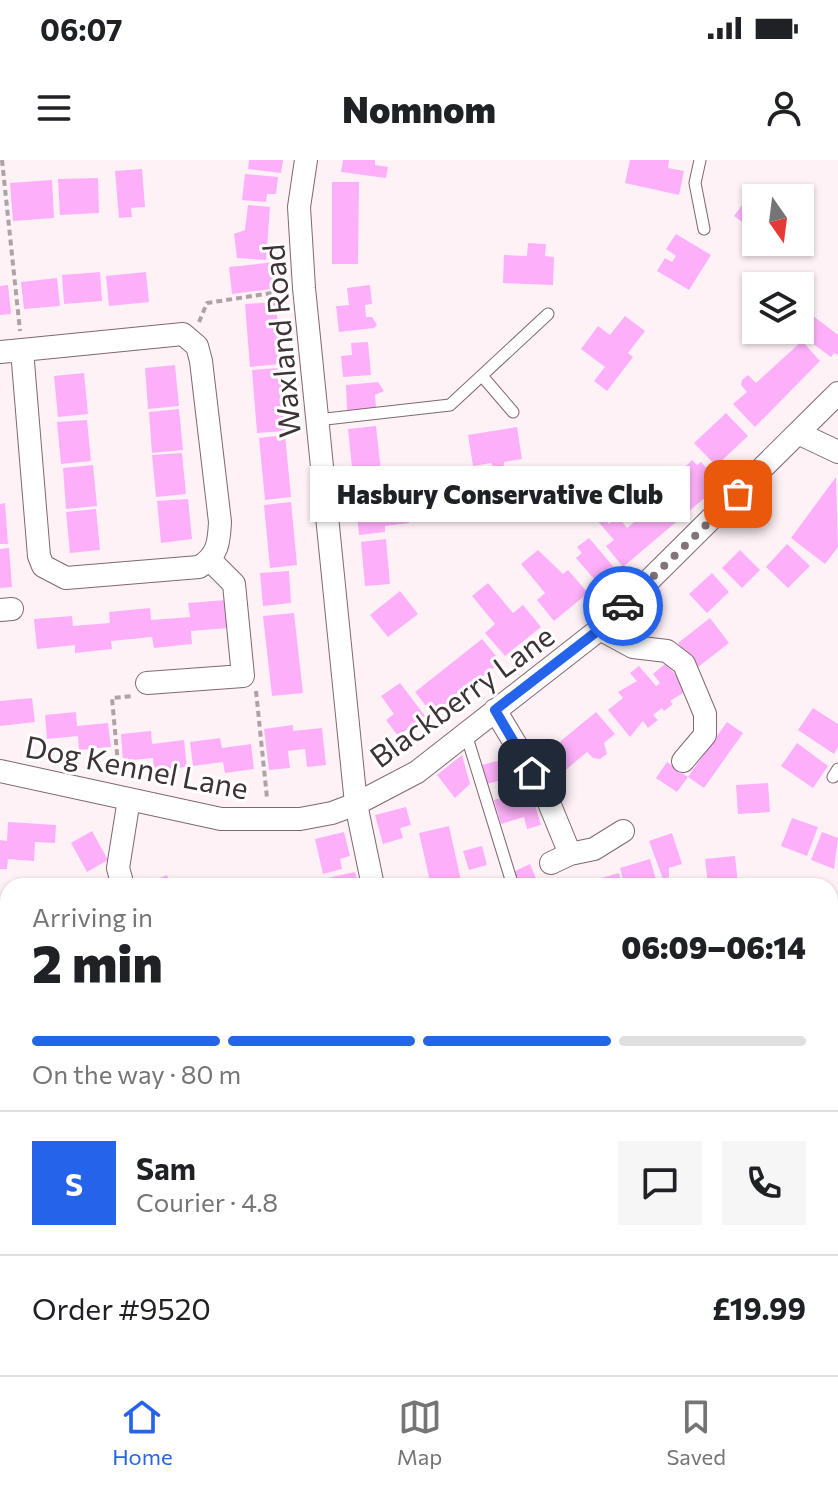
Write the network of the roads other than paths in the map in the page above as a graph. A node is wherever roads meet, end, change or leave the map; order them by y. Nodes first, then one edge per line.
1 (306, 160) edge
2 (700, 160) edge
3 (704, 229) dead end
4 (548, 314) dead end
5 (11, 351) edge
6 (483, 377) junction
7 (838, 393) edge
8 (513, 412) dead end
9 (317, 420) junction
10 (800, 434) junction
11 (838, 452) edge
12 (210, 560) junction
13 (600, 629) junction
14 (147, 683) road end
15 (495, 710) junction
16 (466, 733) junction
17 (683, 761) dead end
18 (0, 771) edge
19 (125, 798) junction
20 (356, 804) junction
21 (623, 831) dead end
22 (121, 878) edge
23 (371, 878) edge
24 (511, 878) edge

1 - 9 street, Waxland Road
2 - 3 lane
4 - 6 lane
5 - 12 street
5 - 12 street
6 - 8 lane
6 - 9 lane
7 - 10 street, Blackberry Lane
9 - 20 street, Waxland Road
10 - 11 street
10 - 13 street, Blackberry Lane
12 - 14 street
13 - 15 street, Blackberry Lane
13 - 17 street
15 - 16 street, Blackberry Lane
15 - 21 street
16 - 20 street, Blackberry Lane
16 - 24 lane
18 - 19 street, Dog Kennel Lane
19 - 20 street, Dog Kennel Lane
19 - 22 street
20 - 23 street, Waxland Road

